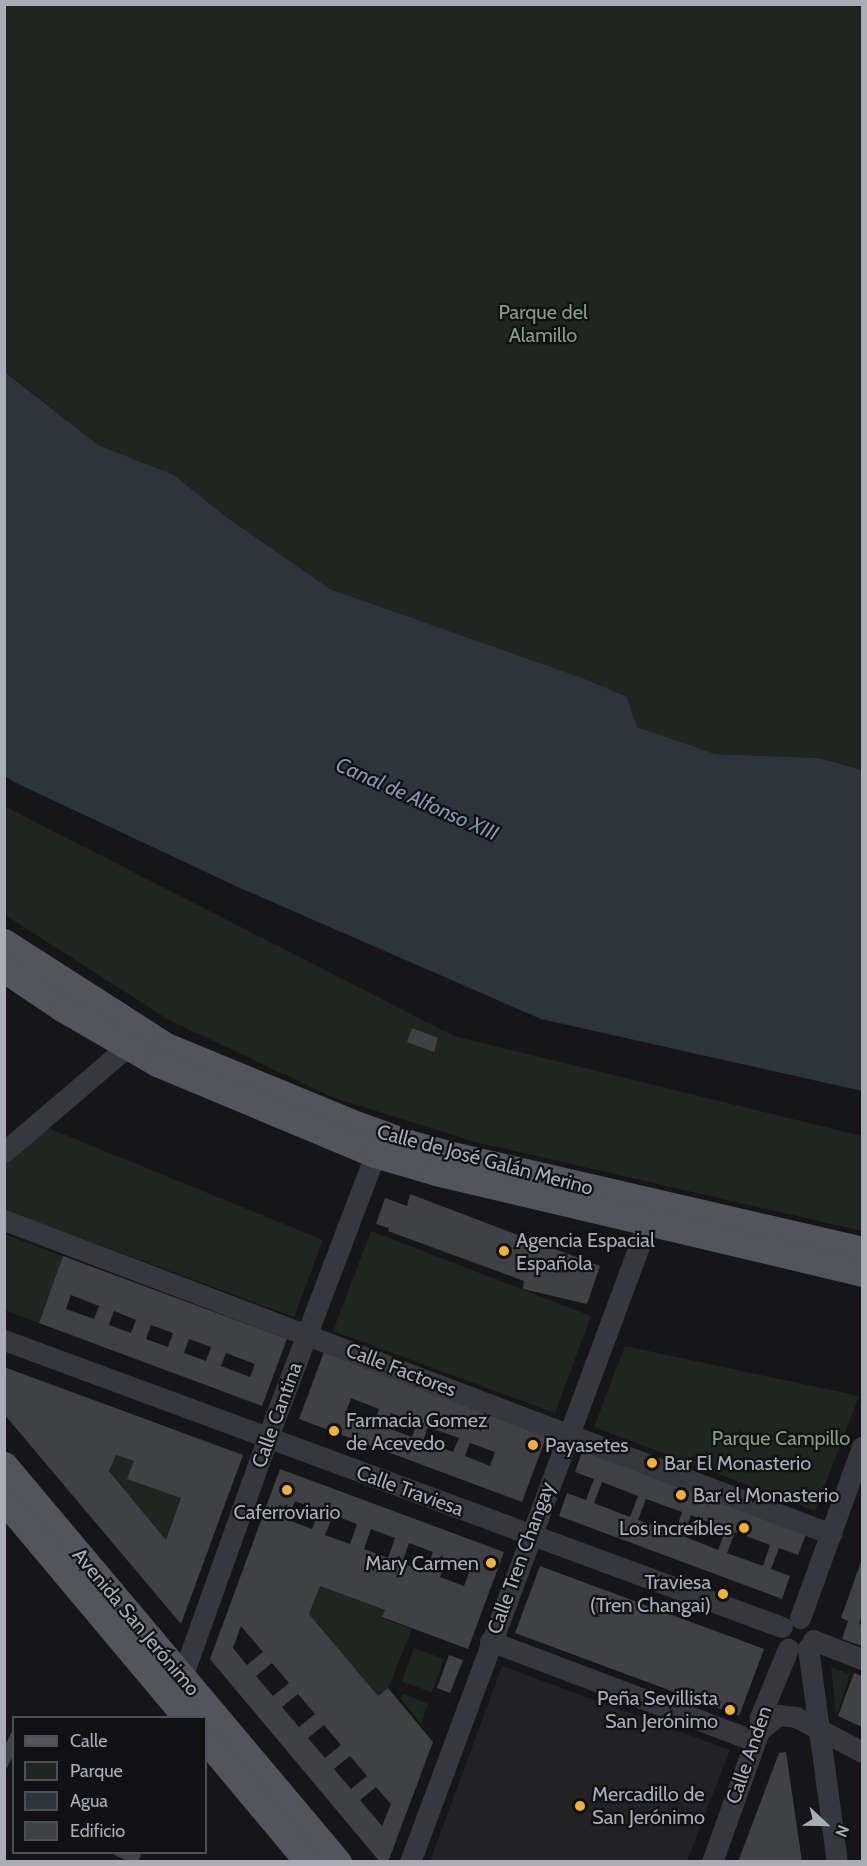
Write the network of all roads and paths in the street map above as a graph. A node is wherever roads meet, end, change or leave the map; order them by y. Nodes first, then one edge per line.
1 (4, 942) edge
2 (4, 969) edge
3 (128, 1046) junction
4 (4, 1152) edge
5 (375, 1154) junction
6 (4, 1220) edge
7 (648, 1222) junction
8 (862, 1250) edge
9 (862, 1273) edge
10 (306, 1334) junction
11 (4, 1340) edge
12 (567, 1434) junction
13 (267, 1439) junction
14 (862, 1447) edge
15 (4, 1465) edge
16 (4, 1500) edge
17 (529, 1534) junction
18 (831, 1534) junction
19 (791, 1623) junction
20 (490, 1641) junction
21 (803, 1646) junction
22 (862, 1659) edge
23 (182, 1677) junction
24 (773, 1706) junction
25 (185, 1716) edge
26 (820, 1730) junction
27 (757, 1736) junction
28 (207, 1741) edge
29 (862, 1752) edge
30 (308, 1862) edge
31 (338, 1862) edge
32 (410, 1862) edge
33 (712, 1862) edge
34 (837, 1862) edge

1 - 8 main road, Calle de José Galán Merino
2 - 3 main road, Calle de José Galán Merino
3 - 4 street
3 - 5 main road, Calle de José Galán Merino
5 - 7 main road, Calle de José Galán Merino
5 - 10 street, Calle Cantina
6 - 10 street, Calle Factores
7 - 9 main road, Calle de José Galán Merino
7 - 12 street, Calle Tren Changay
10 - 12 street, Calle Factores
10 - 13 street, Calle Cantina
11 - 13 street, Calle Traviesa
12 - 17 street, Calle Tren Changay
12 - 18 street, Calle Factores
13 - 17 street, Calle Traviesa
13 - 23 street, Calle Cantina
14 - 18 street
15 - 23 main road, Avenida San Jerónimo
16 - 25 main road, Avenida San Jerónimo
17 - 19 street, Calle Traviesa
17 - 20 street, Calle Tren Changay
18 - 19 street
19 - 21 street
19 - 21 street
20 - 27 street
20 - 32 street, Calle Tren Changay
21 - 22 street
21 - 24 street, Calle Anden
21 - 26 street
23 - 31 main road, Avenida San Jerónimo
24 - 26 street
24 - 27 street
26 - 29 street
26 - 34 street
27 - 33 street, Calle Anden
28 - 30 main road

